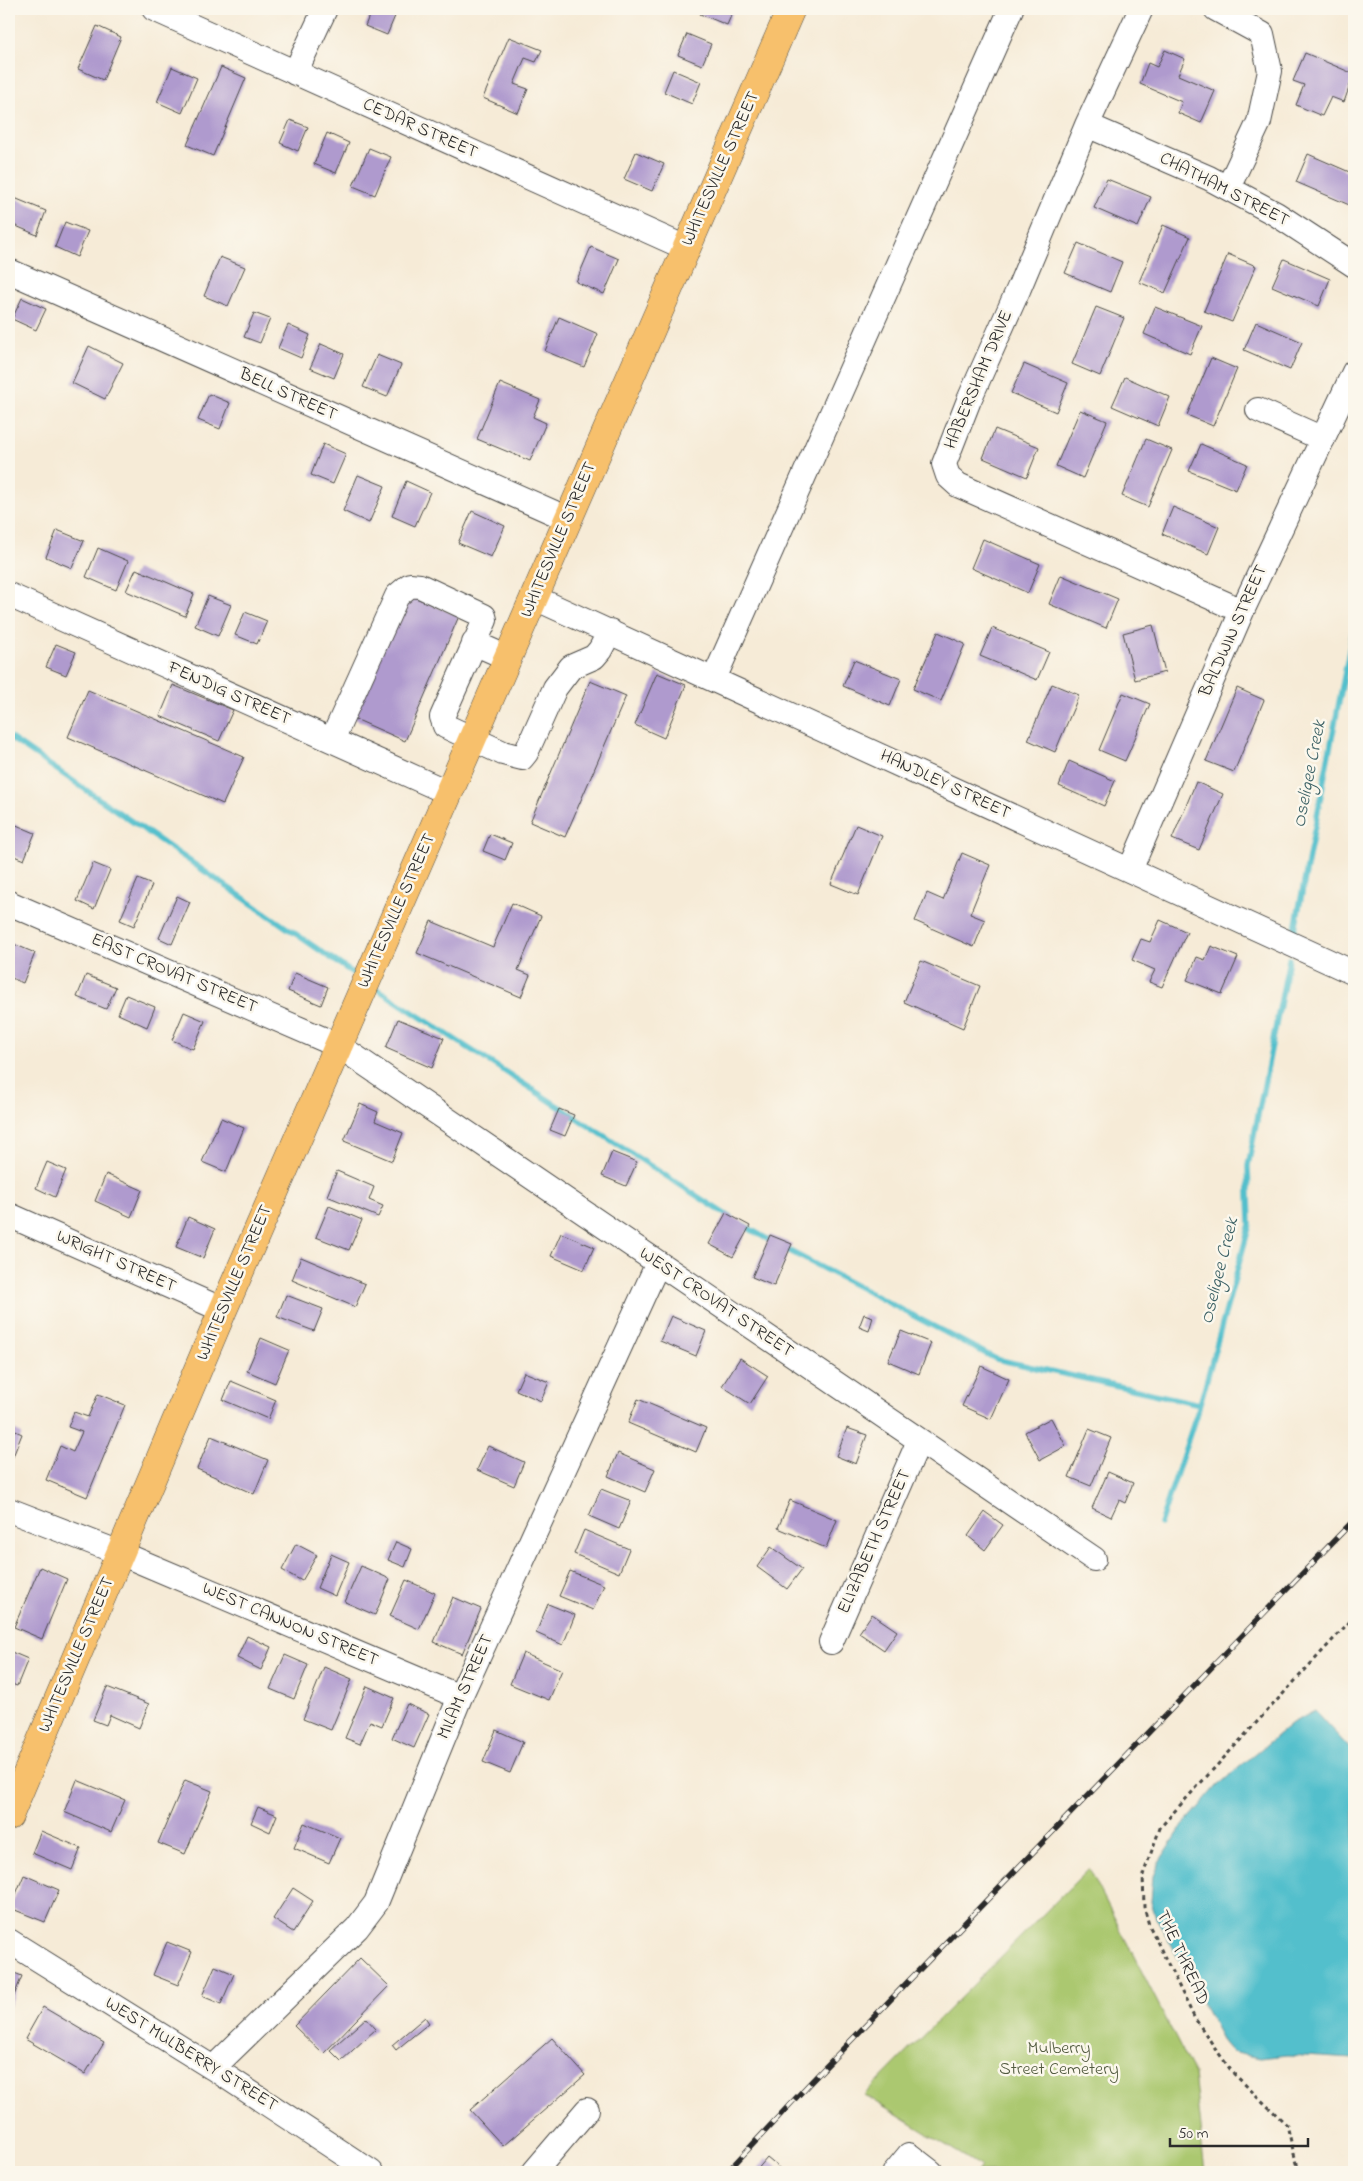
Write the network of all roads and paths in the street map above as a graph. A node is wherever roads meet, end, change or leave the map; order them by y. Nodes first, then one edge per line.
1 (154, 9) edge
2 (326, 9) edge
3 (792, 9) edge
4 (1010, 9) edge
5 (1141, 9) edge
6 (1216, 9) edge
7 (295, 73) junction
8 (1087, 125) junction
9 (1228, 188) junction
10 (686, 248) junction
11 (1354, 265) edge
12 (9, 271) edge
13 (1354, 372) edge
14 (1258, 410) dead end
15 (1323, 439) junction
16 (568, 519) junction
17 (9, 595) edge
18 (535, 598) junction
19 (1242, 611) junction
20 (610, 631) junction
21 (474, 643) junction
22 (508, 658) junction
23 (714, 679) junction
24 (473, 739) junction
25 (332, 740) junction
26 (449, 793) junction
27 (1130, 870) junction
28 (9, 903) edge
29 (1354, 973) edge
30 (339, 1046) junction
31 (9, 1215) edge
32 (658, 1263) junction
33 (223, 1310) junction
34 (920, 1441) junction
35 (9, 1510) edge
36 (120, 1553) junction
37 (1094, 1559) dead end
38 (1354, 1617) edge
39 (831, 1642) dead end
40 (460, 1697) junction
41 (9, 1816) edge
42 (9, 1941) edge
43 (213, 2068) junction
44 (587, 2110) dead end
45 (371, 2172) edge
46 (534, 2172) edge
47 (895, 2172) edge
48 (931, 2172) edge
49 (1300, 2172) edge

1 - 7 street, CEDAR STREET
2 - 7 street
3 - 10 main road, WHITESVILLE STREET
4 - 23 street
5 - 8 street
6 - 9 street
7 - 10 street, CEDAR STREET
8 - 9 street, CHATHAM STREET
8 - 19 street, HABERSHAM DRIVE
9 - 11 street, CHATHAM STREET
10 - 16 main road, WHITESVILLE STREET
12 - 16 street, BELL STREET
13 - 15 street, BALDWIN STREET
14 - 15 street
15 - 19 street, BALDWIN STREET
16 - 18 main road, WHITESVILLE STREET
17 - 25 street, FENDIG STREET
18 - 20 street, HANDLEY STREET
18 - 22 main road, WHITESVILLE STREET
19 - 27 street, BALDWIN STREET
20 - 23 street, HANDLEY STREET
20 - 24 street
21 - 22 street
21 - 24 street
21 - 25 street
22 - 24 main road, WHITESVILLE STREET
23 - 27 street, HANDLEY STREET
24 - 26 main road, WHITESVILLE STREET
25 - 26 street, FENDIG STREET
26 - 30 main road, WHITESVILLE STREET
27 - 29 street, HANDLEY STREET
28 - 30 street, EAST CROVAT STREET
30 - 32 street, WEST CROVAT STREET
30 - 33 main road, WHITESVILLE STREET
31 - 33 street, WRIGHT STREET
32 - 34 street, WEST CROVAT STREET
32 - 40 street, MILAM STREET
33 - 36 main road, WHITESVILLE STREET
34 - 37 street, WEST CROVAT STREET
34 - 39 street, ELIZABETH STREET
35 - 36 street, WEST CANNON STREET
36 - 40 street, WEST CANNON STREET
36 - 41 main road, WHITESVILLE STREET
38 - 49 path, THE THREAD
40 - 43 street, MILAM STREET
42 - 43 street, WEST MULBERRY STREET
43 - 45 street, WEST MULBERRY STREET
44 - 46 street
47 - 48 street

